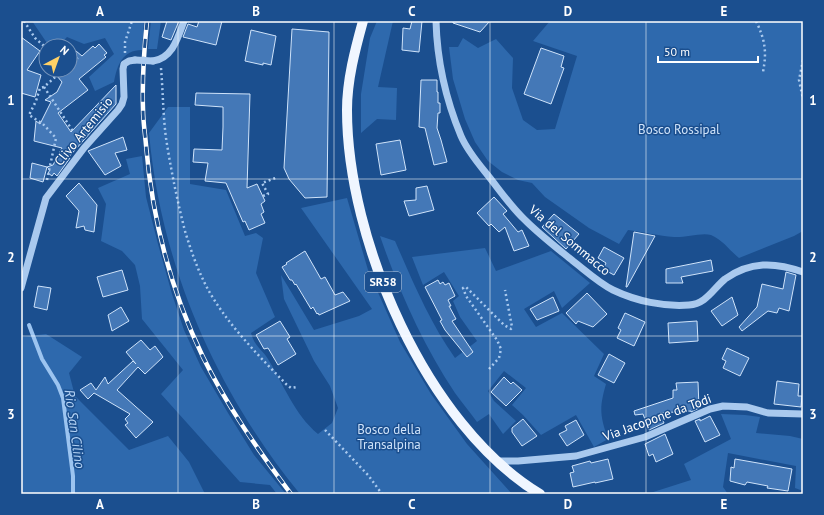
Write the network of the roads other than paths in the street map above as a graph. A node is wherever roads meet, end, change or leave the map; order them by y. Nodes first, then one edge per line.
1 (184, 21) edge
2 (363, 21) edge
3 (436, 21) edge
4 (803, 272) edge
5 (21, 288) edge
6 (803, 414) edge
7 (496, 461) junction
8 (540, 494) edge

1 - 5 street, Clivo Artemisio, bridge
2 - 7 main road, SR58
3 - 4 street, Via del Sommacco
6 - 7 street, Via Jacopone da Todi
7 - 8 main road, SR58

